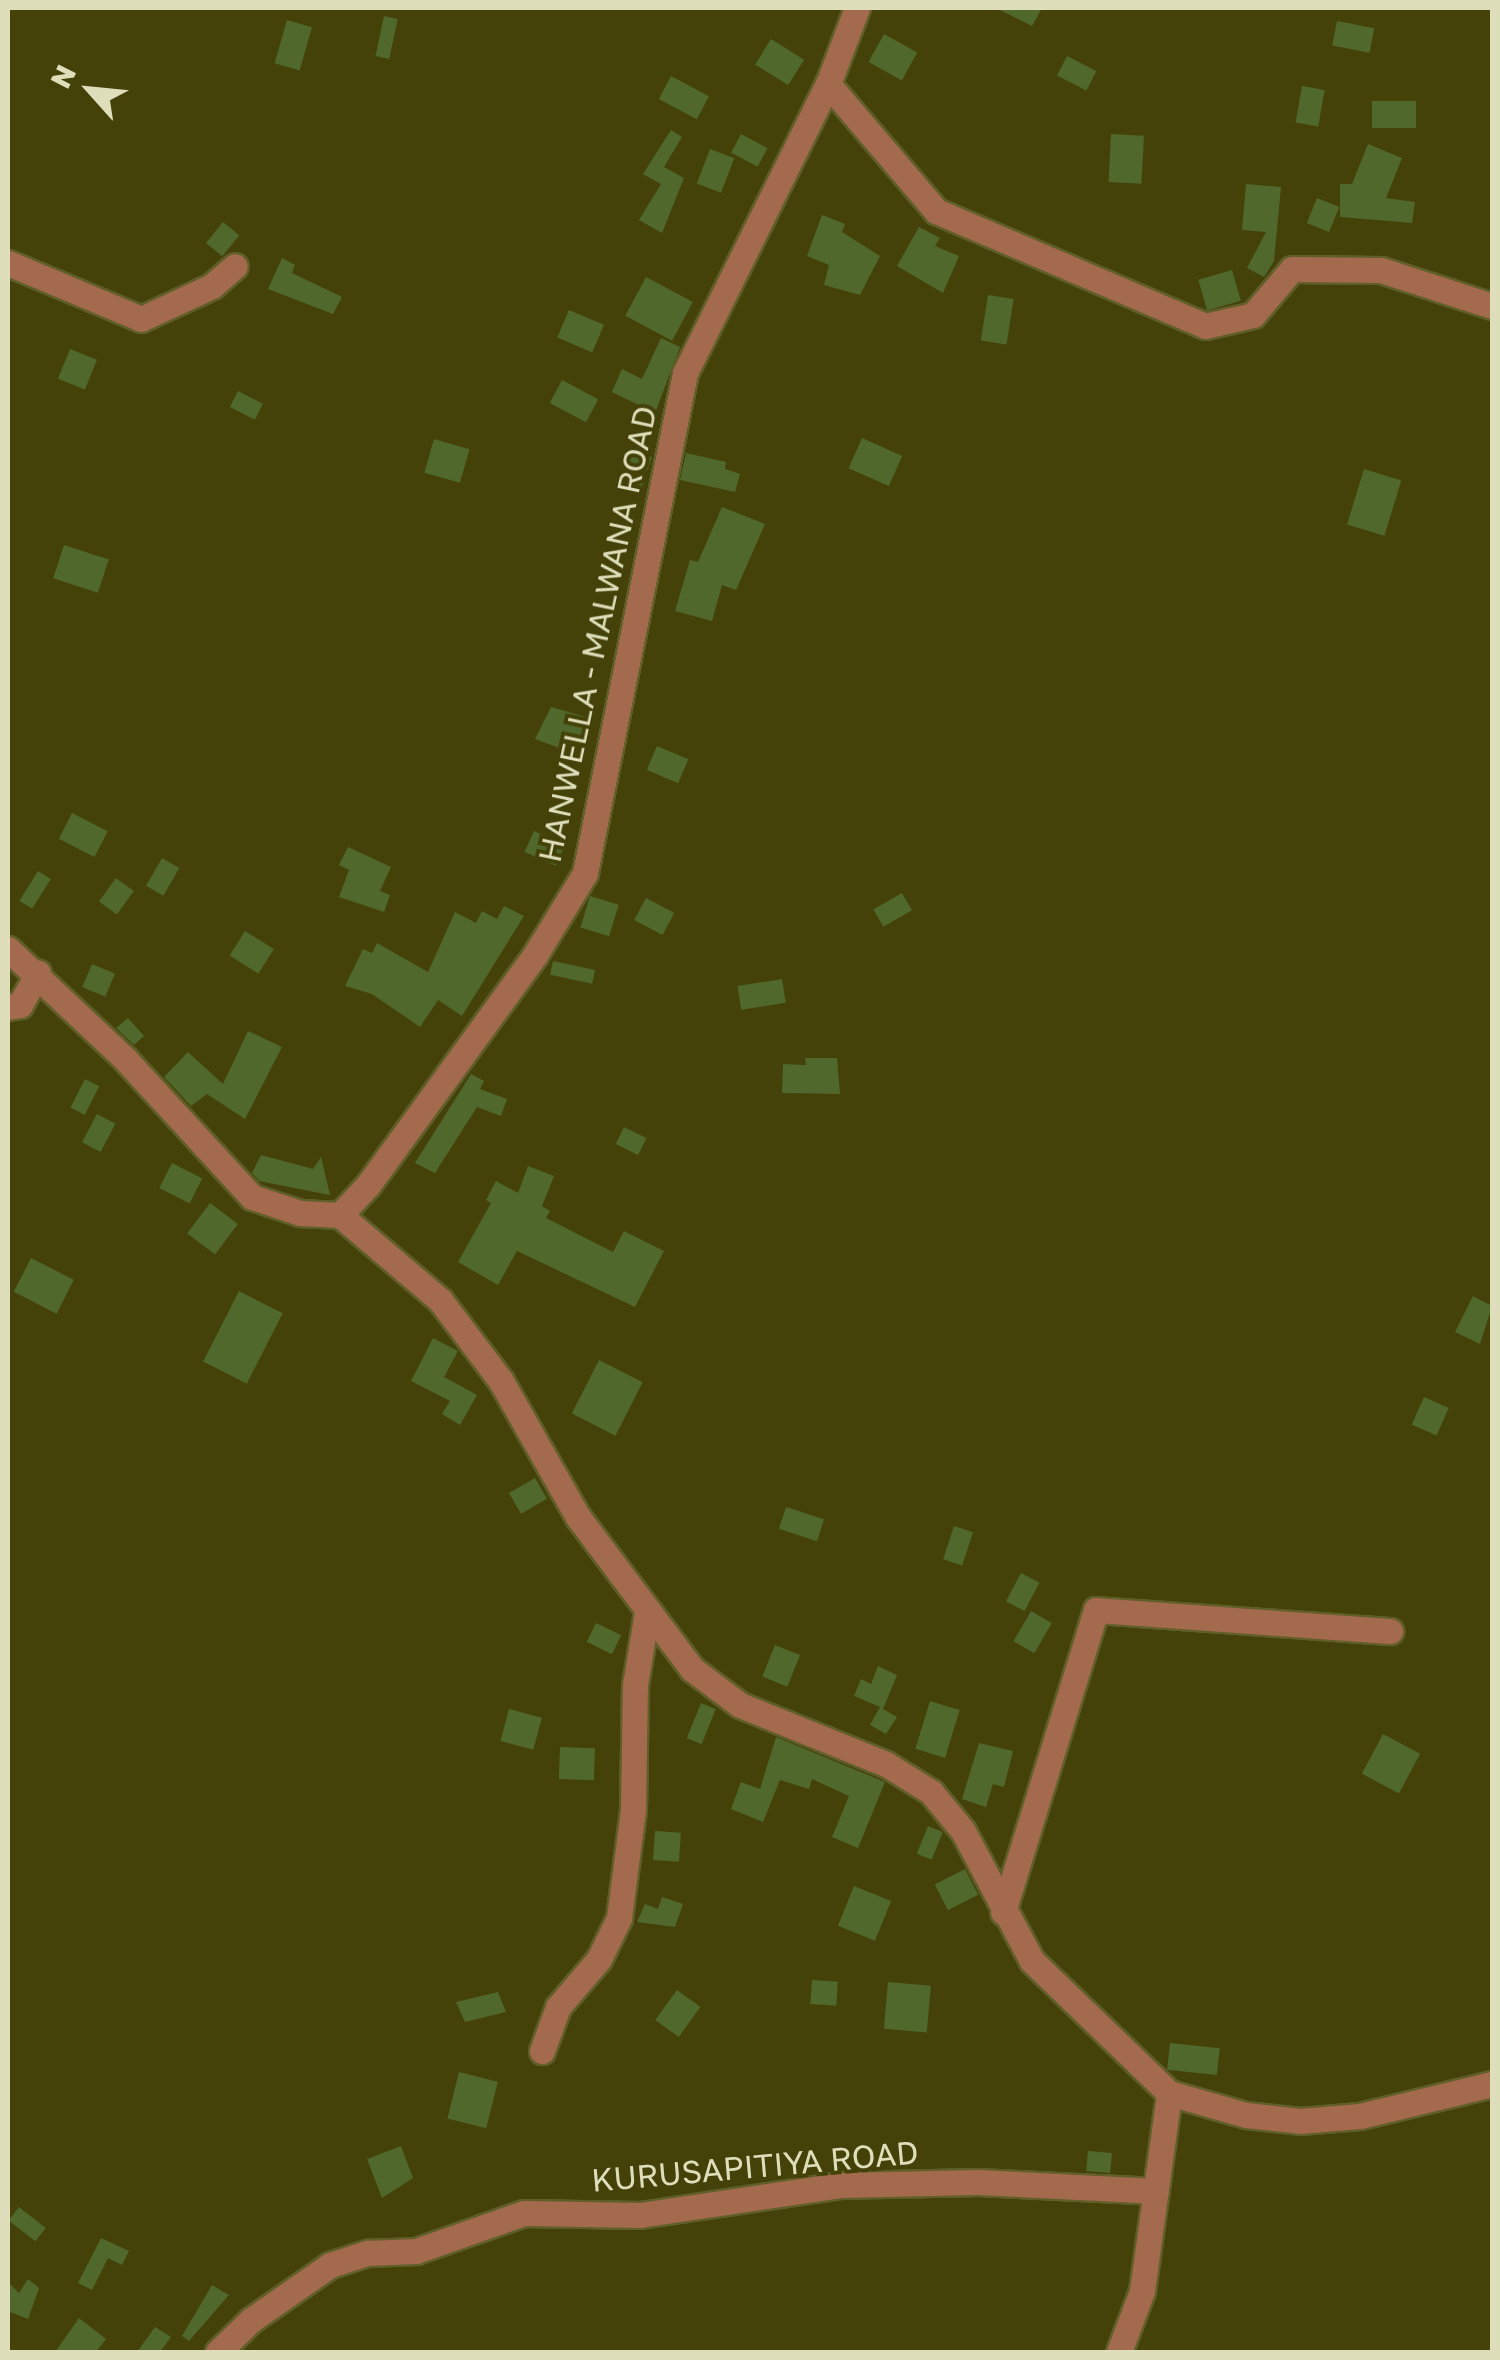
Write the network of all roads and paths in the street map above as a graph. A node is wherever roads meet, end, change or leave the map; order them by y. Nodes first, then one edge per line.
1 (857, 8) edge
2 (828, 84) junction
3 (8, 264) edge
4 (234, 266) dead end
5 (1492, 306) edge
6 (8, 949) edge
7 (38, 973) junction
8 (8, 1008) edge
9 (340, 1215) junction
10 (647, 1612) junction
11 (1390, 1632) dead end
12 (1003, 1912) junction
13 (542, 2050) dead end
14 (1492, 2088) edge
15 (1168, 2093) junction
16 (1156, 2191) junction
17 (218, 2352) edge
18 (1119, 2352) edge

1 - 2 street, HANWELLA - MALWANA ROAD
2 - 5 street
2 - 9 street, HANWELLA - MALWANA ROAD
3 - 4 street
6 - 7 street
7 - 8 street
7 - 9 street
9 - 10 street
10 - 12 street
10 - 13 street
11 - 12 street
12 - 15 street
14 - 15 street
15 - 16 street
16 - 17 street, KURUSAPITIYA ROAD
16 - 18 street

